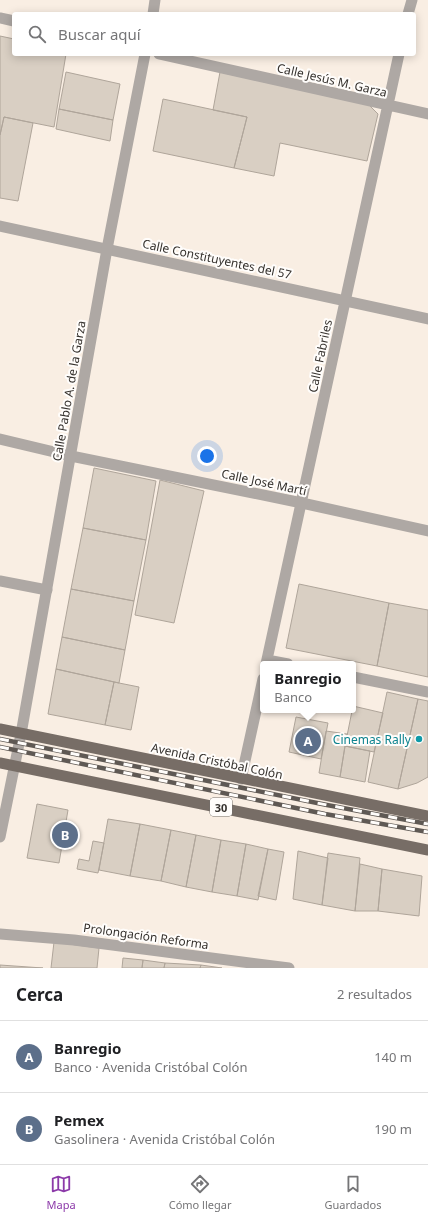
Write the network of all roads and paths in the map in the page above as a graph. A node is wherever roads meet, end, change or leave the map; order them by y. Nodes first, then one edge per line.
1 (155, 0) edge
2 (412, 0) edge
3 (153, 12) edge
4 (409, 12) edge
5 (0, 18) edge
6 (12, 21) edge
7 (145, 56) edge
8 (169, 56) edge
9 (399, 56) edge
10 (388, 106) junction
11 (428, 114) edge
12 (0, 226) edge
13 (107, 249) junction
14 (345, 300) junction
15 (428, 319) edge
16 (0, 439) edge
17 (71, 456) junction
18 (302, 503) junction
19 (428, 531) edge
20 (0, 580) edge
21 (46, 590) junction
22 (267, 661) edge
23 (356, 678) edge
24 (428, 692) edge
25 (260, 693) edge
26 (0, 729) edge
27 (21, 734) junction
28 (0, 763) edge
29 (14, 765) junction
30 (241, 779) junction
31 (428, 816) edge
32 (0, 837) edge
33 (428, 850) edge
34 (0, 934) edge
35 (289, 968) edge

1 - 3 street
2 - 4 street
5 - 6 street
7 - 13 street, Calle Pablo A. de la Garza
8 - 10 street, Calle Jesús M. Garza
9 - 10 street, Calle Fabriles
10 - 11 street, Calle Jesús M. Garza
10 - 14 street, Calle Fabriles
12 - 13 street, Calle Constituyentes del 57
13 - 14 street, Calle Constituyentes del 57
13 - 17 street, Calle Pablo A. de la Garza
14 - 15 street, Calle Constituyentes del 57
14 - 18 street, Calle Fabriles
16 - 17 street, Calle José Martí
17 - 18 street, Calle José Martí
17 - 21 street, Calle Pablo A. de la Garza
18 - 19 street, Calle José Martí
18 - 22 street, Calle Fabriles
20 - 21 street
21 - 27 street, Calle Pablo A. de la Garza
23 - 24 street
25 - 30 street
26 - 27 main road, Avenida Cristóbal Colón
27 - 29 street
27 - 30 main road, Avenida Cristóbal Colón
28 - 29 main road, 30
29 - 32 street
29 - 33 main road, 30
30 - 31 main road, Avenida Cristóbal Colón
34 - 35 street, Prolongación Reforma

